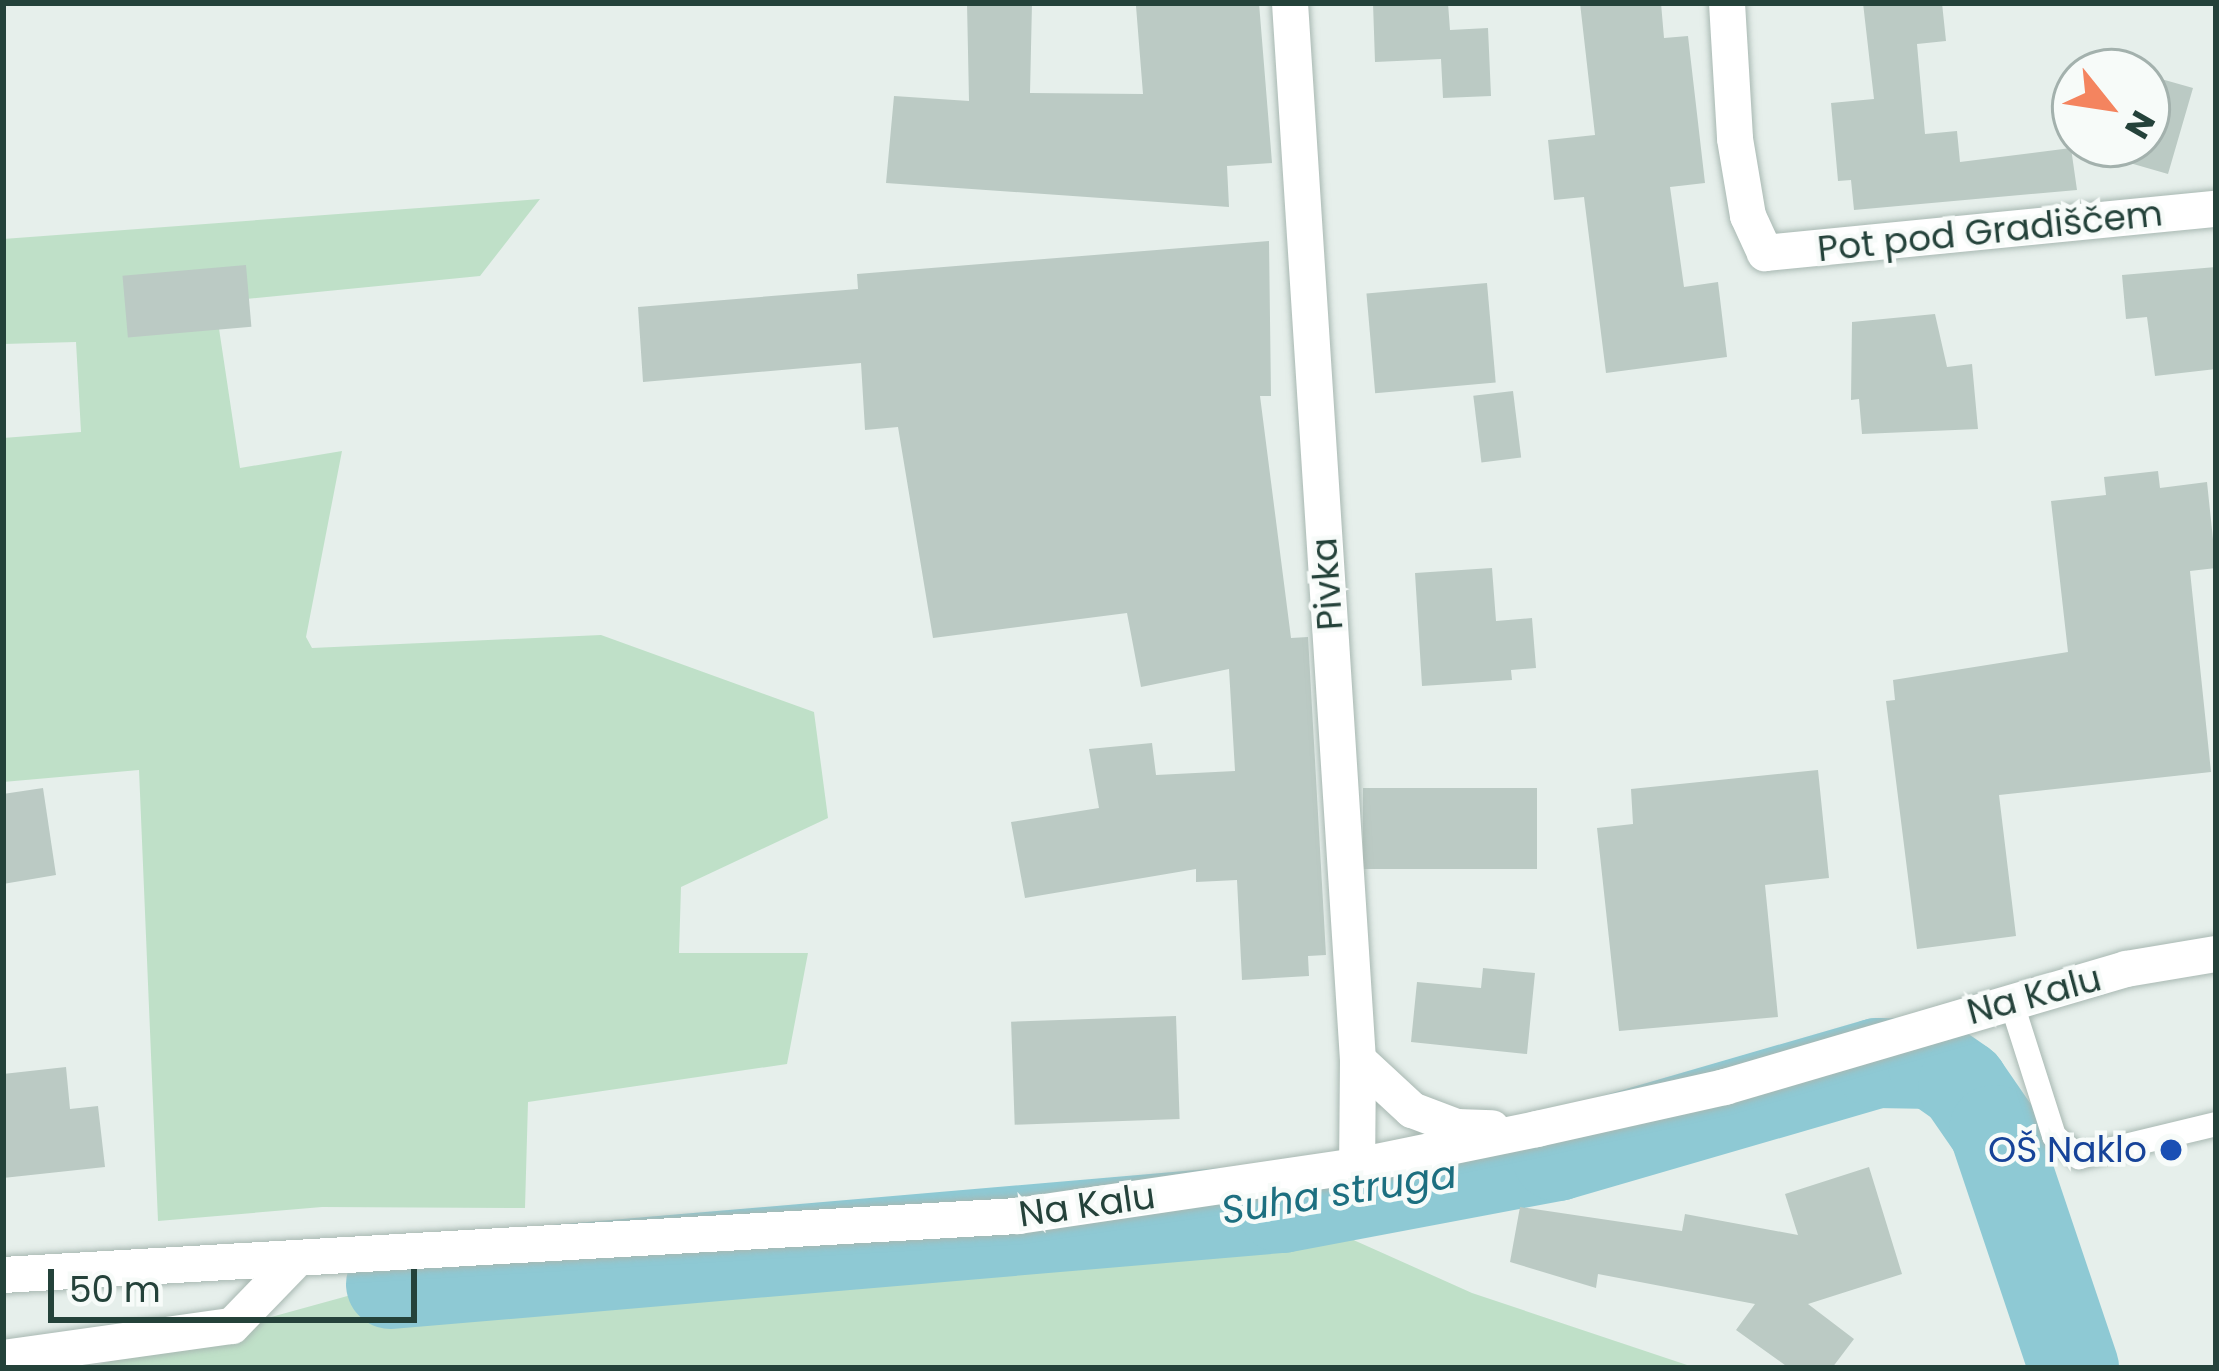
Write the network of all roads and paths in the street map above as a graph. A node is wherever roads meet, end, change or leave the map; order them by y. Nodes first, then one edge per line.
1 (1290, 3) edge
2 (1727, 3) edge
3 (2216, 208) edge
4 (2216, 954) edge
5 (2012, 1001) junction
6 (1358, 1060) junction
7 (2216, 1124) edge
8 (1537, 1129) junction
9 (1357, 1166) junction
10 (292, 1264) junction
11 (3, 1275) edge
12 (3, 1358) edge

1 - 6 street, Pivka
2 - 3 street, Pot pod Gradiščem
4 - 5 street, Na Kalu
5 - 7 lane
5 - 8 street, Na Kalu
6 - 8 street
6 - 9 street, Pivka
8 - 9 street, Na Kalu
9 - 10 street, Na Kalu
10 - 11 street, Na Kalu
10 - 12 street

